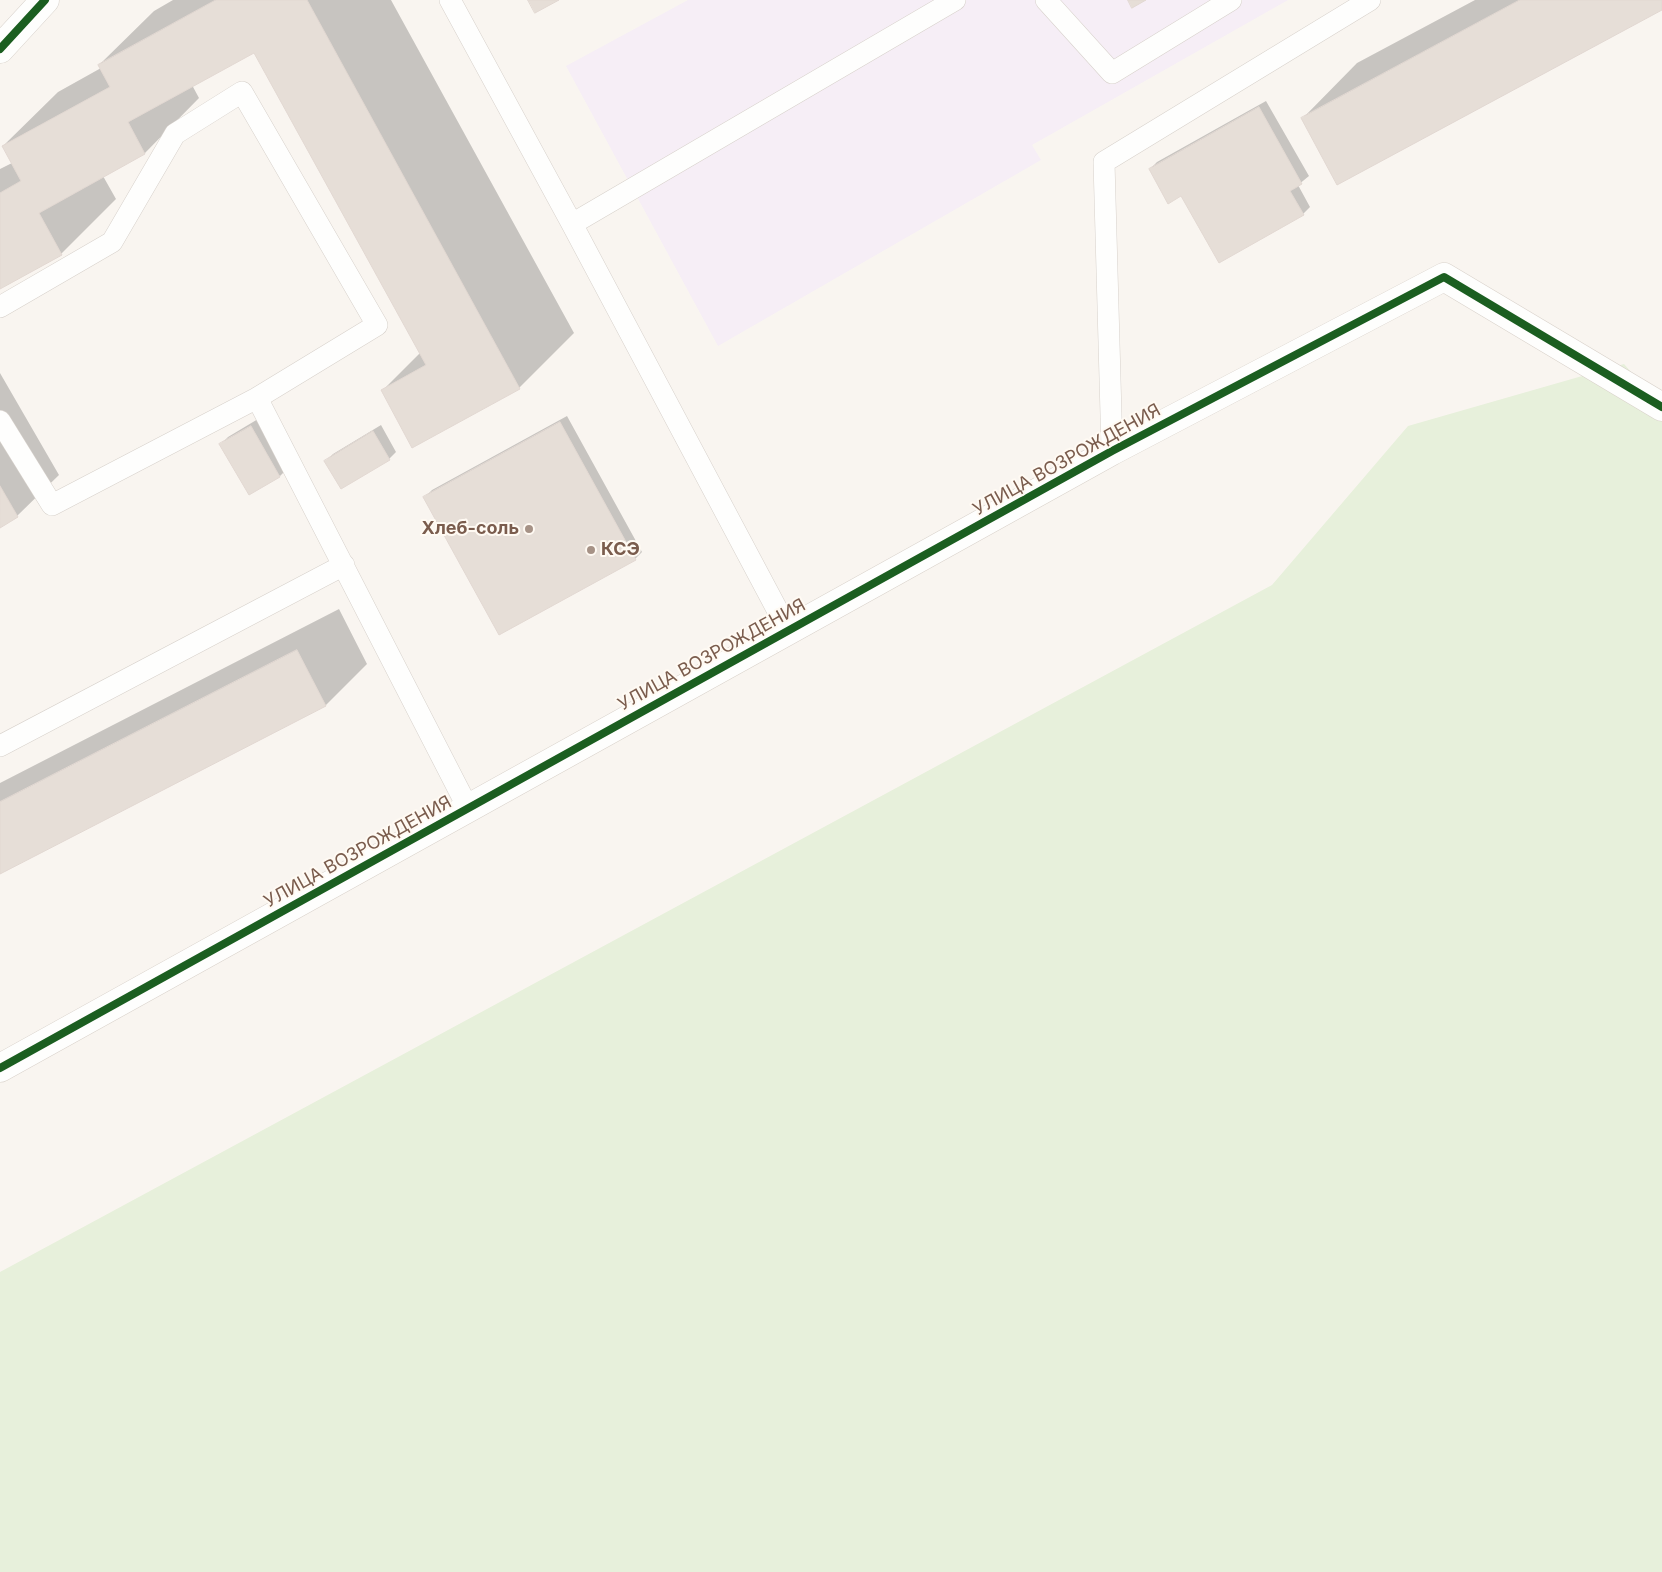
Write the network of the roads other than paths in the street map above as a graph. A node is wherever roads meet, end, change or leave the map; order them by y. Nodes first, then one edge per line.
1 (44, 0) edge
2 (450, 0) edge
3 (955, 0) edge
4 (1046, 0) edge
5 (1231, 0) edge
6 (1370, 0) edge
7 (0, 49) edge
8 (572, 224) junction
9 (0, 307) edge
10 (258, 398) junction
11 (1662, 408) edge
12 (0, 421) edge
13 (1112, 451) junction
14 (344, 565) junction
15 (788, 630) junction
16 (0, 746) edge
17 (468, 808) junction
18 (0, 1068) edge

1 - 7 street
2 - 8 lane
3 - 8 lane
4 - 5 lane
6 - 13 lane
8 - 15 lane
9 - 10 lane
10 - 12 lane
10 - 14 lane
11 - 13 street, УЛИЦА ВОЗРОЖДЕНИЯ
13 - 15 street, УЛИЦА ВОЗРОЖДЕНИЯ
14 - 16 lane
14 - 17 lane
15 - 17 street, УЛИЦА ВОЗРОЖДЕНИЯ
17 - 18 street, УЛИЦА ВОЗРОЖДЕНИЯ

